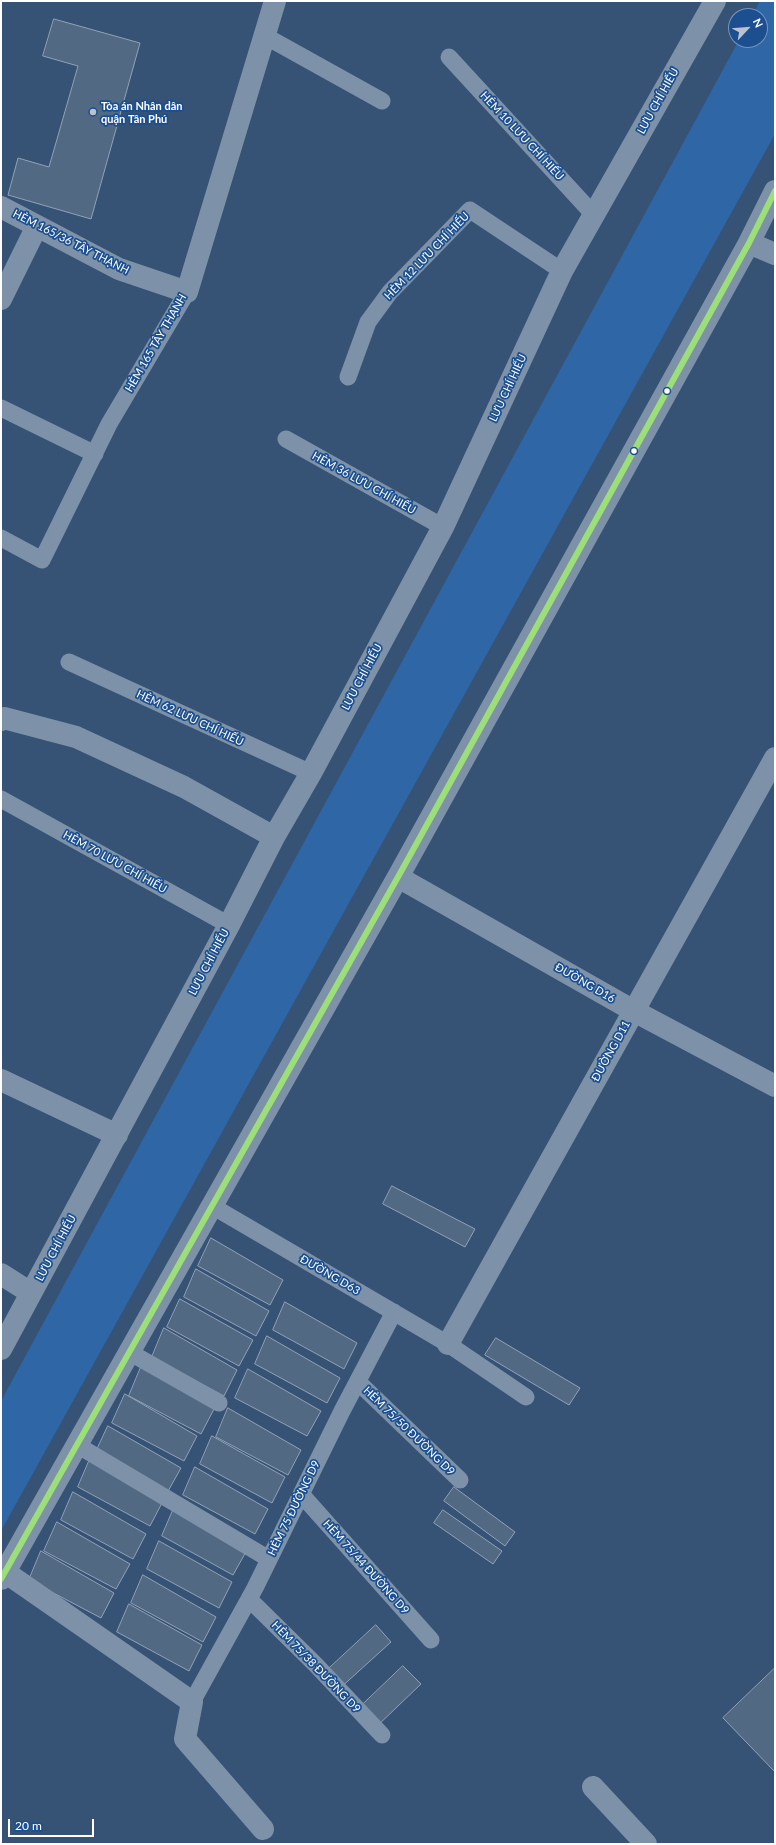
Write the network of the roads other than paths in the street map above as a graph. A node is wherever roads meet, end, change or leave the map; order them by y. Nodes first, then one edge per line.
1 (275, 1) edge
2 (715, 1) edge
3 (265, 36) junction
4 (449, 57) dead end
5 (382, 101) dead end
6 (775, 191) edge
7 (1, 207) edge
8 (594, 215) junction
9 (37, 226) junction
10 (749, 243) junction
11 (775, 254) edge
12 (562, 271) junction
13 (187, 292) junction
14 (1, 299) edge
15 (348, 377) dead end
16 (1, 408) edge
17 (286, 439) dead end
18 (94, 454) junction
19 (443, 528) junction
20 (1, 538) edge
21 (69, 662) dead end
22 (1, 720) edge
23 (775, 758) edge
24 (311, 773) junction
25 (1, 799) edge
26 (274, 837) junction
27 (398, 877) junction
28 (229, 926) junction
29 (634, 1011) junction
30 (1, 1080) edge
31 (775, 1086) edge
32 (117, 1134) junction
33 (212, 1206) junction
34 (1, 1274) edge
35 (31, 1293) junction
36 (394, 1312) junction
37 (448, 1344) junction
38 (1, 1349) edge
39 (129, 1352) junction
40 (358, 1382) junction
41 (526, 1397) dead end
42 (219, 1403) dead end
43 (77, 1445) junction
44 (460, 1480) dead end
45 (301, 1494) junction
46 (269, 1559) junction
47 (3, 1576) edge
48 (249, 1599) junction
49 (431, 1640) dead end
50 (192, 1702) junction
51 (382, 1735) dead end
52 (593, 1788) dead end
53 (263, 1829) dead end
54 (646, 1844) edge

1 - 3 street, HẺM 165 TÂY THẠNH
2 - 8 street, LƯU CHÍ HIẾU
3 - 5 lane
3 - 13 street, HẺM 165 TÂY THẠNH
4 - 8 lane, HẺM 10 LƯU CHÍ HIẾU
6 - 10 street
7 - 9 street, HẺM 165/36 TÂY THẠNH
8 - 12 street, LƯU CHÍ HIẾU
9 - 13 street, HẺM 165/36 TÂY THẠNH
9 - 14 street
10 - 11 street
10 - 27 street
12 - 15 lane, HẺM 12 LƯU CHÍ HIẾU
12 - 19 street, LƯU CHÍ HIẾU
13 - 18 lane, HẺM 165 TÂY THẠNH
16 - 18 lane
17 - 19 lane, HẺM 36 LƯU CHÍ HIẾU
18 - 20 lane, HẺM 165 TÂY THẠNH
19 - 24 street, LƯU CHÍ HIẾU
21 - 24 lane, HẺM 62 LƯU CHÍ HIẾU
22 - 26 street
23 - 29 street, ĐƯỜNG D11
24 - 26 street, LƯU CHÍ HIẾU
25 - 28 lane, HẺM 70 LƯU CHÍ HIẾU
26 - 28 street, LƯU CHÍ HIẾU
27 - 29 street, ĐƯỜNG D16
27 - 33 street
28 - 32 street, LƯU CHÍ HIẾU
29 - 31 street, ĐƯỜNG D16
29 - 37 street, ĐƯỜNG D11
30 - 32 street
32 - 35 street, LƯU CHÍ HIẾU
33 - 36 lane, ĐƯỜNG D63
33 - 39 street
34 - 35 street
35 - 38 street, LƯU CHÍ HIẾU
36 - 37 lane, ĐƯỜNG D63
36 - 40 lane, HẺM 75 ĐƯỜNG D9
37 - 41 lane, ĐƯỜNG D63
39 - 42 lane
39 - 43 street
40 - 44 lane, HẺM 75/50 ĐƯỜNG D9
40 - 45 lane, HẺM 75 ĐƯỜNG D9
43 - 46 lane
43 - 47 street
45 - 46 lane, HẺM 75 ĐƯỜNG D9
45 - 49 lane, HẺM 75/44 ĐƯỜNG D9
46 - 48 lane, HẺM 75 ĐƯỜNG D9
47 - 50 street
48 - 50 lane, HẺM 75 ĐƯỜNG D9
48 - 51 lane, HẺM 75/38 ĐƯỜNG D9
50 - 53 street, HẺM 75 ĐƯỜNG D9
52 - 54 street

